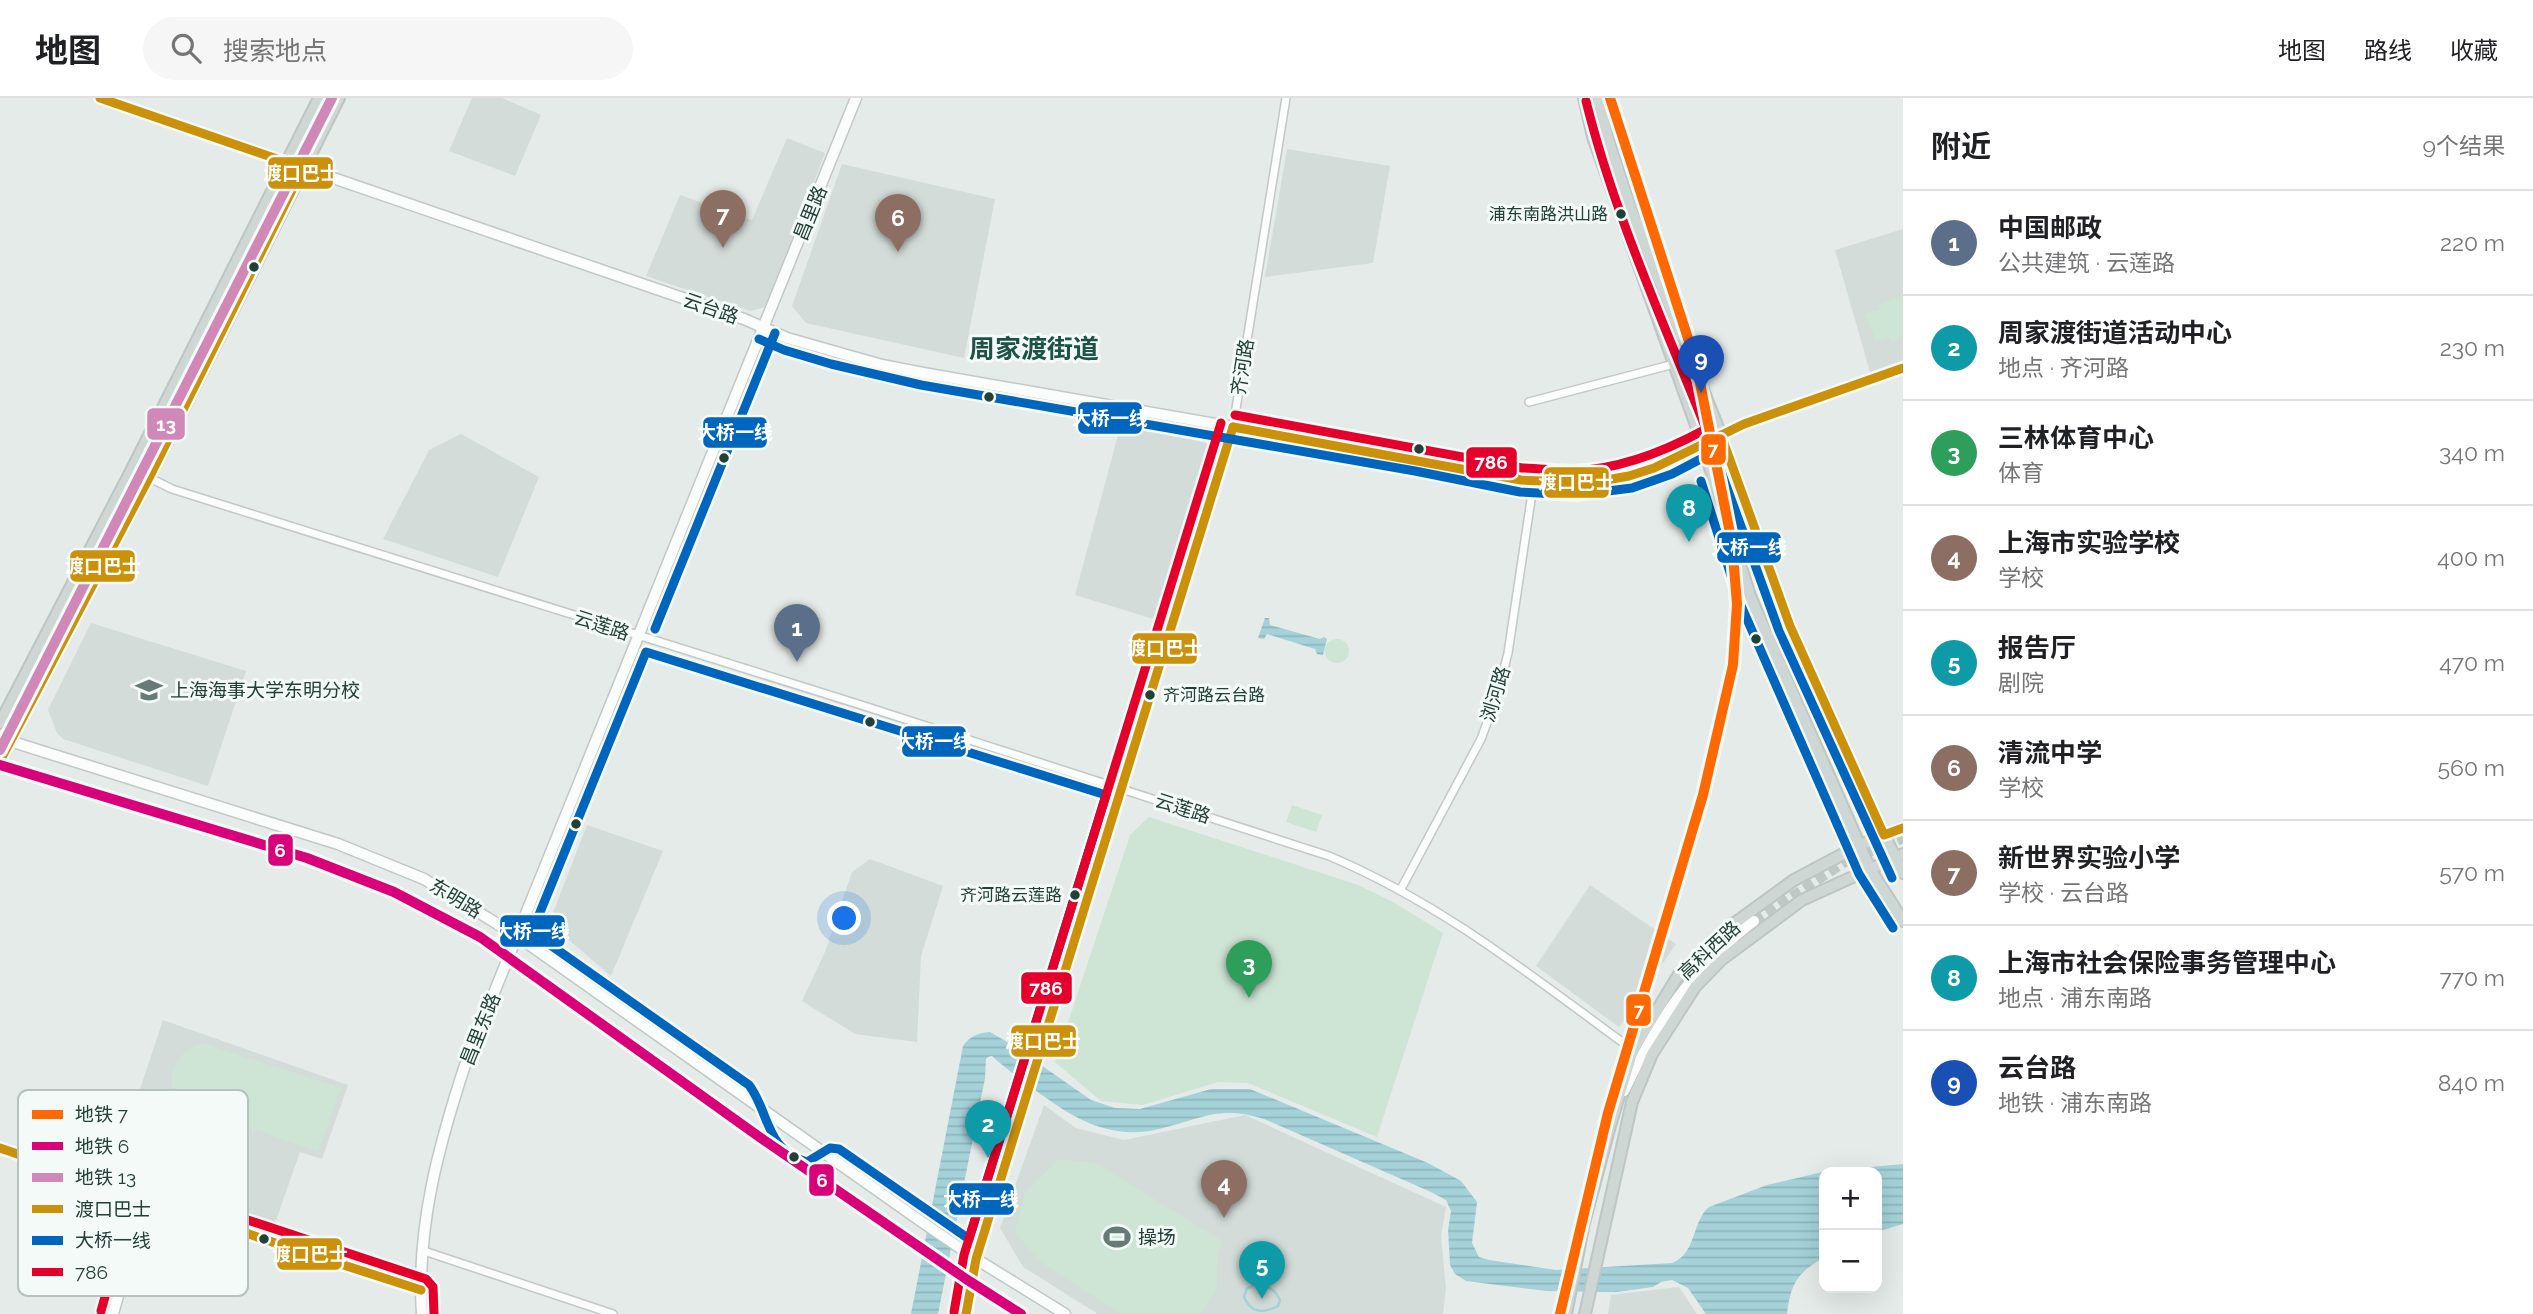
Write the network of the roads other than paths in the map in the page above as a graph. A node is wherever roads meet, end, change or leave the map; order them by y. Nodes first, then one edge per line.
1 (100, 98) edge
2 (319, 98) edge
3 (339, 98) edge
4 (856, 98) edge
5 (1286, 98) edge
6 (1584, 98) edge
7 (1598, 98) edge
8 (287, 163) junction
9 (303, 168) junction
10 (764, 328) junction
11 (1674, 364) junction
12 (1903, 368) edge
13 (1529, 402) dead end
14 (1233, 426) junction
15 (1721, 435) junction
16 (1703, 446) junction
17 (132, 469) junction
18 (149, 478) junction
19 (1534, 480) junction
20 (639, 637) junction
21 (0, 723) edge
22 (5, 740) edge
23 (0, 761) edge
24 (1121, 788) junction
25 (1903, 828) edge
26 (1884, 835) junction
27 (1860, 845) junction
28 (1899, 856) edge
29 (1870, 869) junction
30 (1903, 873) edge
31 (1401, 889) junction
32 (1754, 921) tunnel mouth
33 (1903, 921) edge
34 (517, 936) junction
35 (1633, 1050) junction
36 (1615, 1109) junction
37 (0, 1148) edge
38 (18, 1154) edge
39 (248, 1232) edge
40 (424, 1251) junction
41 (976, 1259) junction
42 (421, 1290) junction
43 (118, 1296) edge
44 (113, 1314) edge
45 (422, 1314) edge
46 (612, 1314) edge
47 (966, 1314) edge
48 (1065, 1314) edge
49 (1566, 1314) edge
50 (1585, 1314) edge

1 - 8 street, 云台路
2 - 8 main road
3 - 9 main road
4 - 10 street, 昌里路
5 - 14 street, 齐河路
6 - 11 main road
7 - 15 main road
8 - 9 street, 云台路
8 - 17 main road
9 - 10 street, 云台路
9 - 18 main road
10 - 14 street, 云台路
10 - 20 street, 昌里东路
11 - 13 street
11 - 16 main road
12 - 15 street, 云台路
14 - 19 street, 云台路
14 - 24 street, 齐河路
15 - 16 street, 云台路
15 - 26 main road
16 - 19 street, 云台路
16 - 27 main road
17 - 18 street, 云莲路
17 - 21 main road
18 - 20 street, 云莲路
18 - 22 main road
19 - 31 street, 浏河路
20 - 24 street, 云莲路
20 - 34 street, 昌里东路
22 - 23 main road
22 - 34 street, 东明路
24 - 31 street, 云莲路
24 - 41 street, 齐河路
25 - 26 main road, 高科西路
26 - 27 main road, 高科西路
26 - 28 main road
27 - 29 main road
27 - 35 main road, 高科西路
28 - 29 main road, 高科西路
28 - 30 main road
29 - 33 main road
29 - 50 main road, 高科西路
31 - 35 street, 云莲路
32 - 36 street
34 - 40 street, 昌里东路
34 - 41 street, 东明路
35 - 36 main road, 高科西路
36 - 49 main road, 高科西路
37 - 38 street
39 - 42 street
40 - 42 street, 昌里东路
40 - 46 street
41 - 47 street, 齐河路
41 - 48 street, 东明路
42 - 45 street, 昌里东路
43 - 44 street

